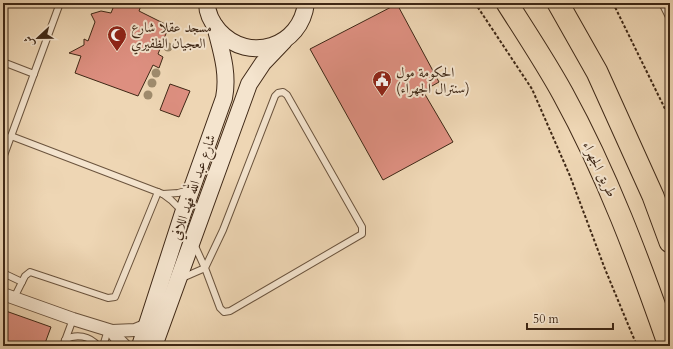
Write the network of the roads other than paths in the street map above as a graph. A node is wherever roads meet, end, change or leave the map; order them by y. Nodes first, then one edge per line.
1 (60, 3) edge
2 (503, 3) edge
3 (507, 3) edge
4 (558, 3) edge
5 (662, 3) edge
6 (207, 5) edge
7 (308, 6) edge
8 (670, 19) edge
9 (215, 26) junction
10 (525, 33) junction
11 (284, 41) junction
12 (3, 62) edge
13 (34, 74) junction
14 (11, 136) junction
15 (3, 158) edge
16 (192, 189) junction
17 (160, 193) junction
18 (183, 213) junction
19 (192, 241) junction
20 (670, 242) edge
21 (205, 268) junction
22 (3, 273) edge
23 (178, 280) junction
24 (22, 282) junction
25 (9, 296) edge
26 (73, 319) junction
27 (147, 325) junction
28 (110, 331) junction
29 (64, 343) edge
30 (98, 346) edge
31 (103, 346) edge
32 (125, 346) edge
33 (140, 346) edge
34 (154, 346) edge
35 (669, 346) edge

1 - 13 lane
2 - 10 street
3 - 10 highway, طريق الجهراء
4 - 20 highway
5 - 8 lane
6 - 9 street
7 - 11 street, شارع عبد الله فهد اللافي
9 - 11 street
9 - 16 street, شارع عبد الله فهد اللافي
10 - 35 highway, طريق الجهراء
11 - 19 street, شارع عبد الله فهد اللافي
12 - 13 lane
13 - 14 lane
14 - 15 lane
14 - 17 lane
16 - 17 lane
16 - 18 street, شارع عبد الله فهد اللافي
17 - 18 lane
17 - 24 lane
18 - 27 street, شارع عبد الله فهد اللافي
19 - 21 lane
19 - 23 street, شارع عبد الله فهد اللافي
21 - 21 lane
21 - 23 lane
22 - 24 lane
23 - 34 street, شارع عبد الله فهد اللافي
24 - 25 lane
25 - 26 street
26 - 28 street
26 - 29 lane
27 - 28 street
27 - 33 street, شارع عبد الله فهد اللافي
28 - 31 lane
28 - 32 street
29 - 30 lane

